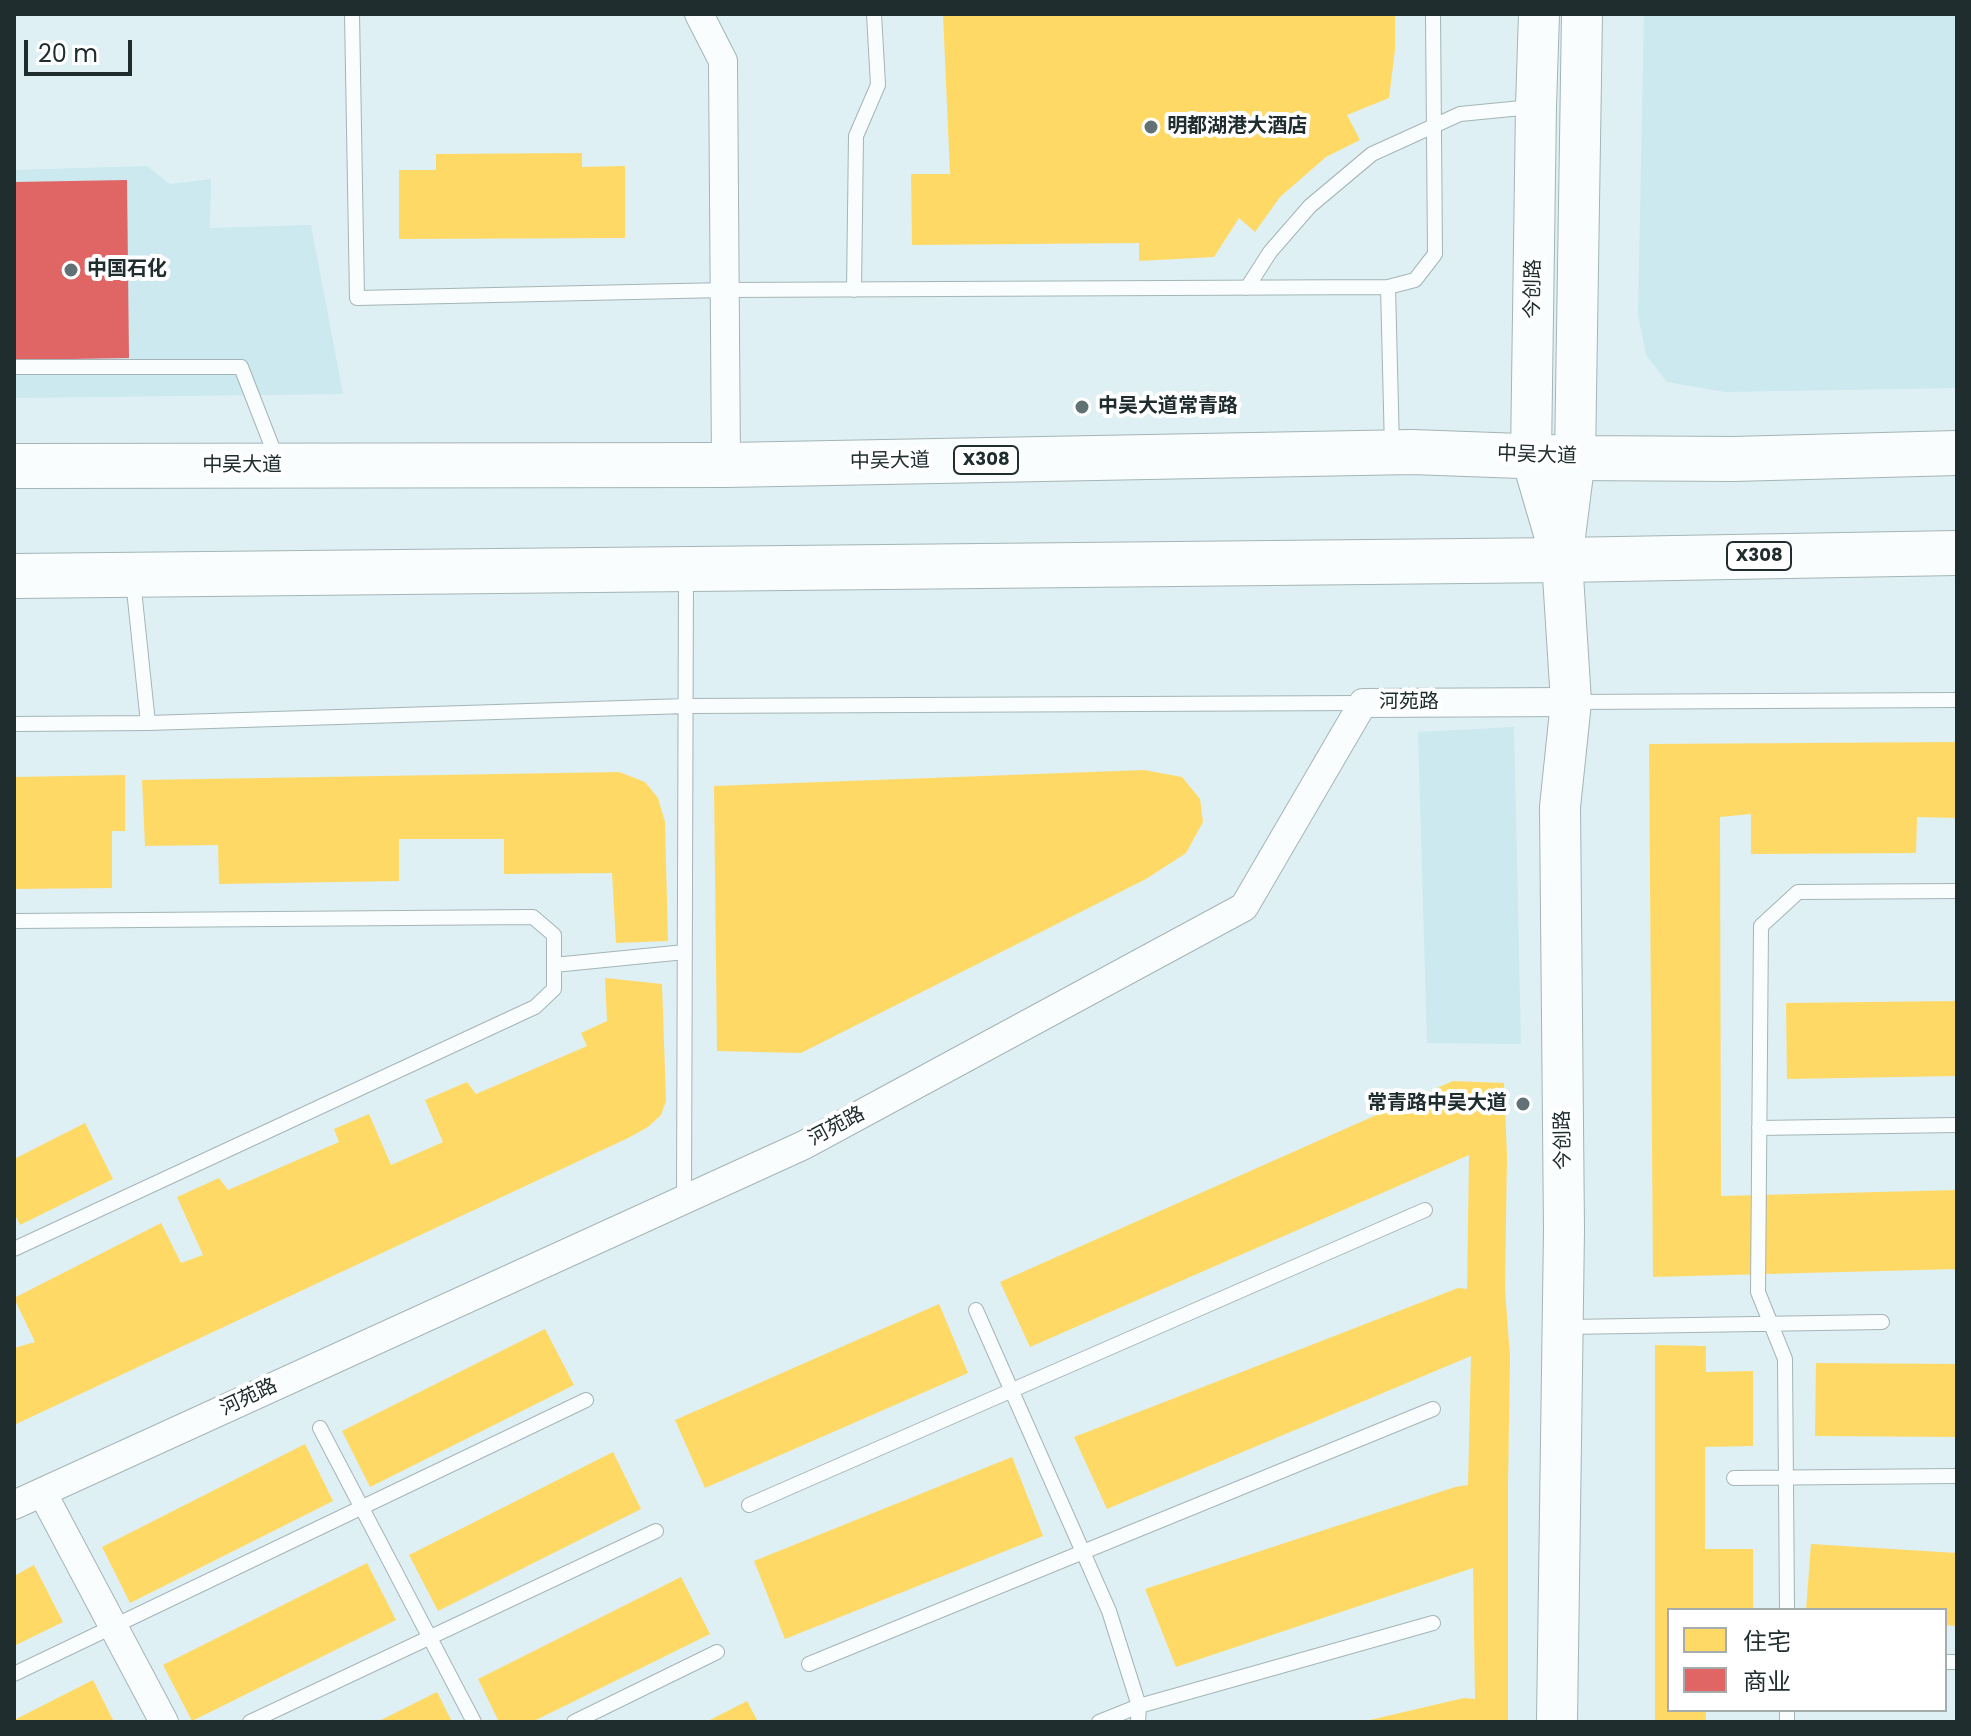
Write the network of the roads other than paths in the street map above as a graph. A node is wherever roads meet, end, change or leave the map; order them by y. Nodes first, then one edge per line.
1 (352, 14) edge
2 (699, 14) edge
3 (874, 14) edge
4 (1433, 14) edge
5 (1539, 14) edge
6 (1582, 14) edge
7 (1536, 106) junction
8 (1434, 126) junction
9 (1388, 287) junction
10 (1247, 288) junction
11 (725, 290) junction
12 (854, 290) junction
13 (14, 367) edge
14 (1392, 452) junction
15 (1957, 453) edge
16 (1531, 455) junction
17 (1575, 458) junction
18 (726, 465) junction
19 (14, 466) edge
20 (280, 466) junction
21 (1957, 553) edge
22 (1562, 560) junction
23 (686, 568) junction
24 (133, 574) junction
25 (14, 576) edge
26 (1957, 700) edge
27 (1571, 702) junction
28 (1363, 703) junction
29 (686, 706) junction
30 (148, 723) junction
31 (14, 724) edge
32 (1957, 891) edge
33 (14, 921) edge
34 (685, 952) junction
35 (554, 965) junction
36 (1957, 1125) edge
37 (1759, 1128) junction
38 (684, 1200) junction
39 (1425, 1210) dead end
40 (14, 1249) edge
41 (976, 1310) dead end
42 (1882, 1322) dead end
43 (1771, 1324) junction
44 (1563, 1327) junction
45 (1012, 1391) junction
46 (586, 1400) dead end
47 (1433, 1409) dead end
48 (320, 1428) dead end
49 (1957, 1476) edge
50 (1785, 1477) junction
51 (1734, 1478) dead end
52 (42, 1492) junction
53 (14, 1505) edge
54 (749, 1505) dead end
55 (361, 1508) junction
56 (656, 1531) dead end
57 (1083, 1552) junction
58 (1787, 1608) edge
59 (1433, 1623) dead end
60 (113, 1626) junction
61 (429, 1638) junction
62 (717, 1652) dead end
63 (809, 1664) dead end
64 (14, 1674) edge
65 (1139, 1706) junction
66 (164, 1722) edge
67 (250, 1722) edge
68 (474, 1722) edge
69 (574, 1722) edge
70 (1099, 1722) edge
71 (1138, 1722) edge
72 (1557, 1722) edge

1 - 11 lane
2 - 11 street
3 - 12 lane
4 - 8 lane
5 - 7 main road, 今创路
6 - 17 main road, 今创路
7 - 8 lane
7 - 16 main road, 今创路
8 - 9 lane
8 - 10 lane
9 - 10 lane
9 - 14 lane
10 - 12 lane
11 - 12 lane
11 - 18 street
13 - 20 lane
14 - 16 main road, 中吴大道 / X308
14 - 18 main road, 中吴大道 / X308
15 - 17 main road, 中吴大道 / X308
16 - 17 main road, 中吴大道 / X308
16 - 22 main road, 今创路
17 - 22 main road, 今创路
18 - 20 main road, 中吴大道 / X308
19 - 20 main road, 中吴大道 / X308
21 - 22 main road, X308
22 - 23 main road, X308
22 - 27 main road, 今创路
23 - 24 main road, X308
23 - 29 lane
24 - 25 main road, X308
24 - 30 lane
26 - 27 lane
27 - 28 street, 河苑路
27 - 44 main road, 今创路
28 - 29 lane
28 - 38 street, 河苑路
29 - 30 lane
29 - 34 lane
30 - 31 lane
32 - 37 lane
33 - 35 lane
34 - 35 lane
34 - 38 lane
35 - 40 lane
36 - 37 lane
37 - 43 lane
38 - 52 street, 河苑路
39 - 45 lane
41 - 45 lane
42 - 43 lane
43 - 44 lane
43 - 50 lane
44 - 72 main road, 今创路
45 - 54 lane
45 - 57 lane
46 - 55 lane
47 - 57 lane
48 - 55 lane
49 - 50 lane
50 - 51 lane
50 - 58 lane
52 - 53 street, 河苑路
52 - 60 street
55 - 60 lane
55 - 61 lane
56 - 61 lane
57 - 63 lane
57 - 65 lane
59 - 65 lane
60 - 64 lane
60 - 66 street
61 - 67 lane
61 - 68 lane
62 - 69 lane
65 - 70 lane
65 - 71 lane

